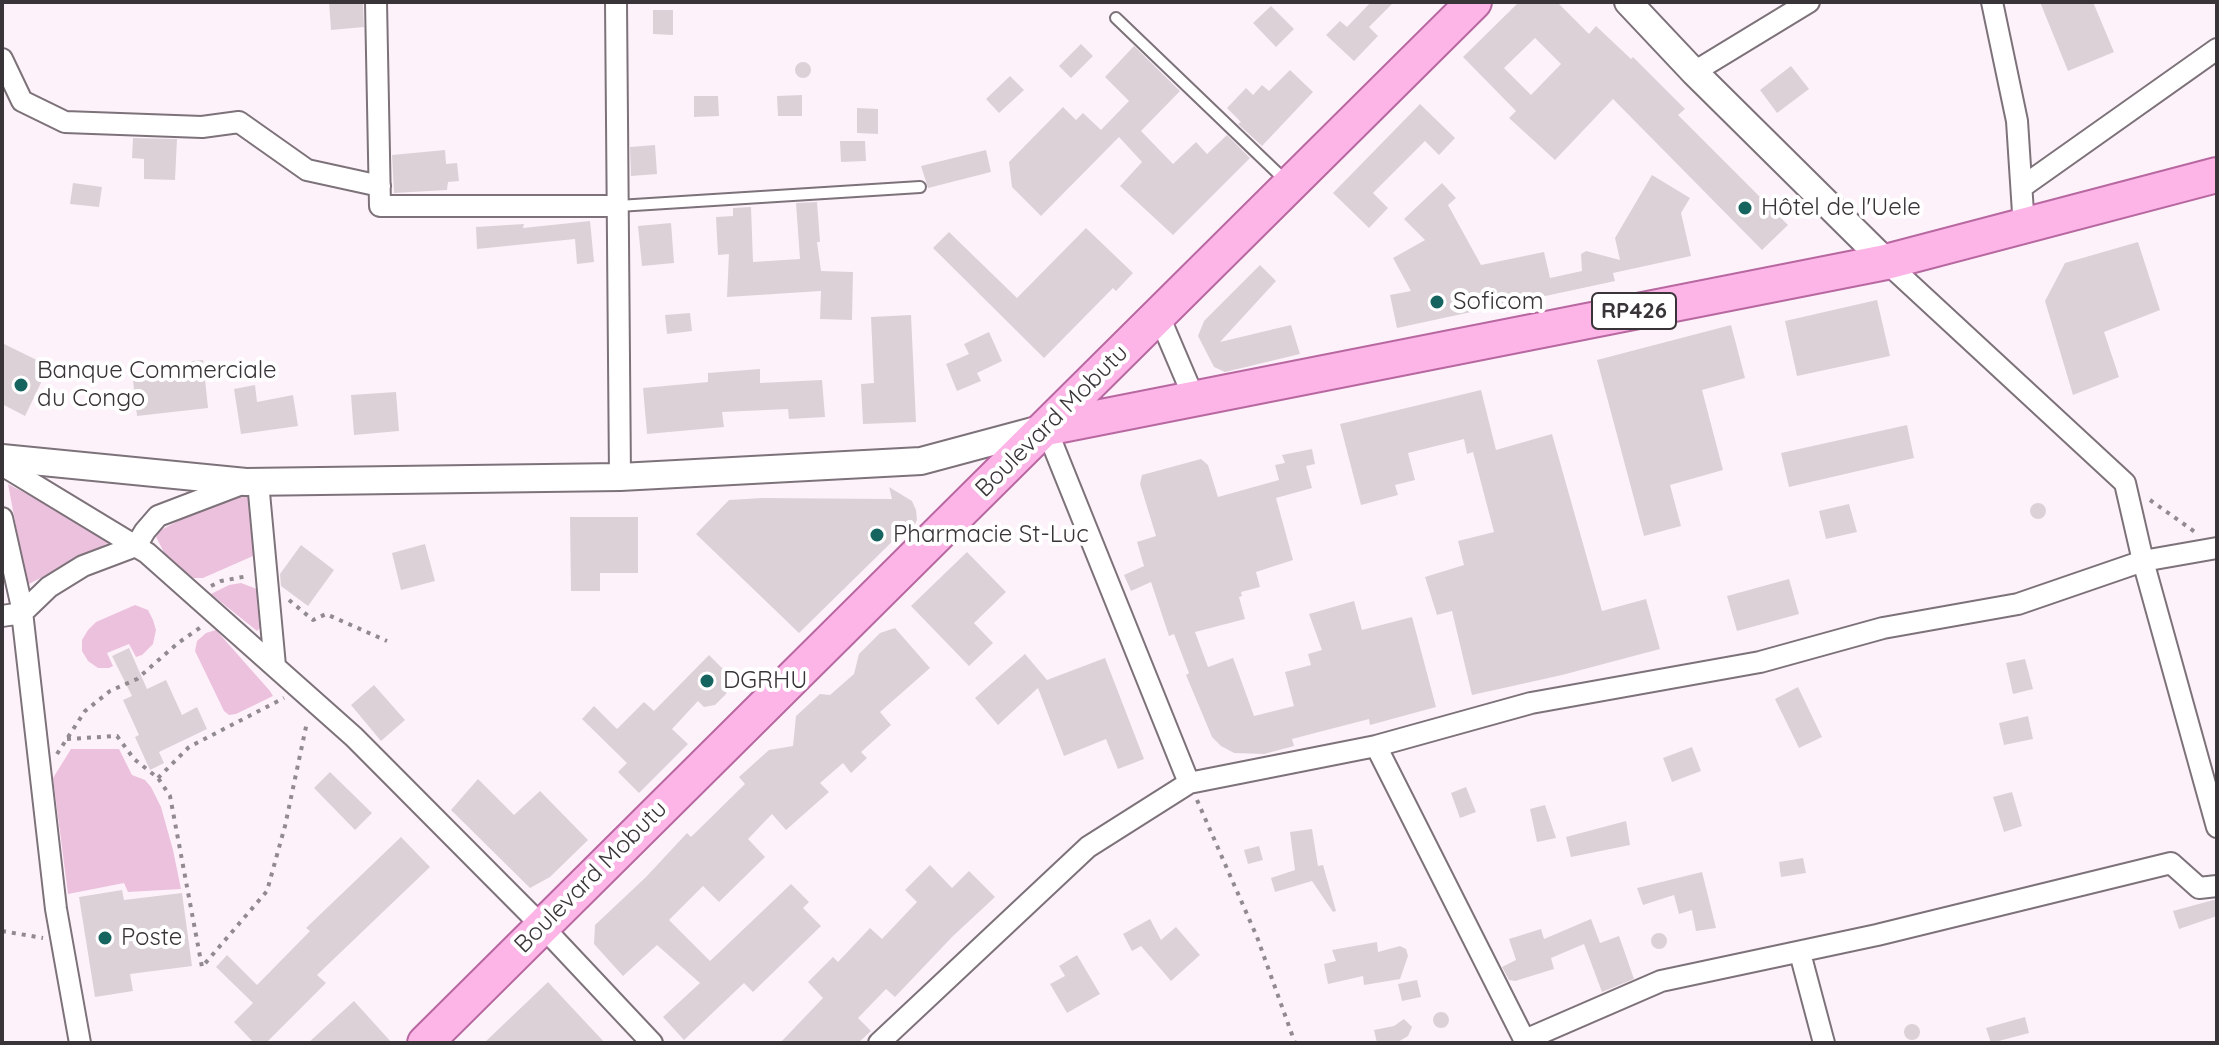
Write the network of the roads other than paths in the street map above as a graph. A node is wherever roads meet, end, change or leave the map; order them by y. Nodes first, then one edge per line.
1 (376, 2) edge
2 (616, 2) edge
3 (1474, 2) edge
4 (1628, 2) edge
5 (1809, 2) edge
6 (1992, 2) edge
7 (1116, 18) dead end
8 (2217, 49) edge
9 (2, 59) edge
10 (1694, 72) junction
11 (2217, 175) edge
12 (380, 186) junction
13 (1290, 186) junction
14 (920, 187) dead end
15 (2022, 187) junction
16 (618, 206) junction
17 (2024, 228) junction
18 (1886, 262) junction
19 (1159, 316) junction
20 (1194, 398) junction
21 (1046, 428) junction
22 (2, 458) edge
23 (2, 465) edge
24 (620, 477) junction
25 (252, 482) junction
26 (2, 518) edge
27 (2211, 544) edge
28 (136, 546) junction
29 (2143, 561) junction
30 (12, 615) edge
31 (275, 666) junction
32 (1376, 746) junction
33 (1189, 783) junction
34 (2217, 827) edge
35 (2217, 886) edge
36 (541, 925) junction
37 (1800, 953) junction
38 (1525, 1042) edge
39 (80, 1043) edge
40 (425, 1043) edge
41 (652, 1043) edge
42 (879, 1043) edge
43 (1824, 1043) edge

1 - 12 street
2 - 16 street
3 - 13 main road, Boulevard Mobutu
4 - 10 street
5 - 10 street
6 - 15 street
7 - 13 lane
8 - 15 street
9 - 12 street
10 - 18 street
11 - 17 main road, RP426
12 - 16 street
13 - 19 main road, Boulevard Mobutu
14 - 16 lane
15 - 17 street
16 - 24 street
17 - 18 main road, RP426
18 - 20 main road, RP426
18 - 29 street
19 - 20 street
19 - 21 main road, Boulevard Mobutu
20 - 21 main road, RP426
21 - 24 street
21 - 33 street
21 - 36 main road, Boulevard Mobutu
22 - 25 street
23 - 28 street
24 - 25 street
25 - 28 street
25 - 31 street
26 - 30 street
27 - 29 street
28 - 30 street
28 - 31 street
29 - 32 street
29 - 34 street
30 - 39 street
31 - 36 street
32 - 33 street
32 - 38 street
33 - 42 street
35 - 37 street
36 - 40 main road, Boulevard Mobutu
36 - 41 street
37 - 38 street
37 - 43 street

